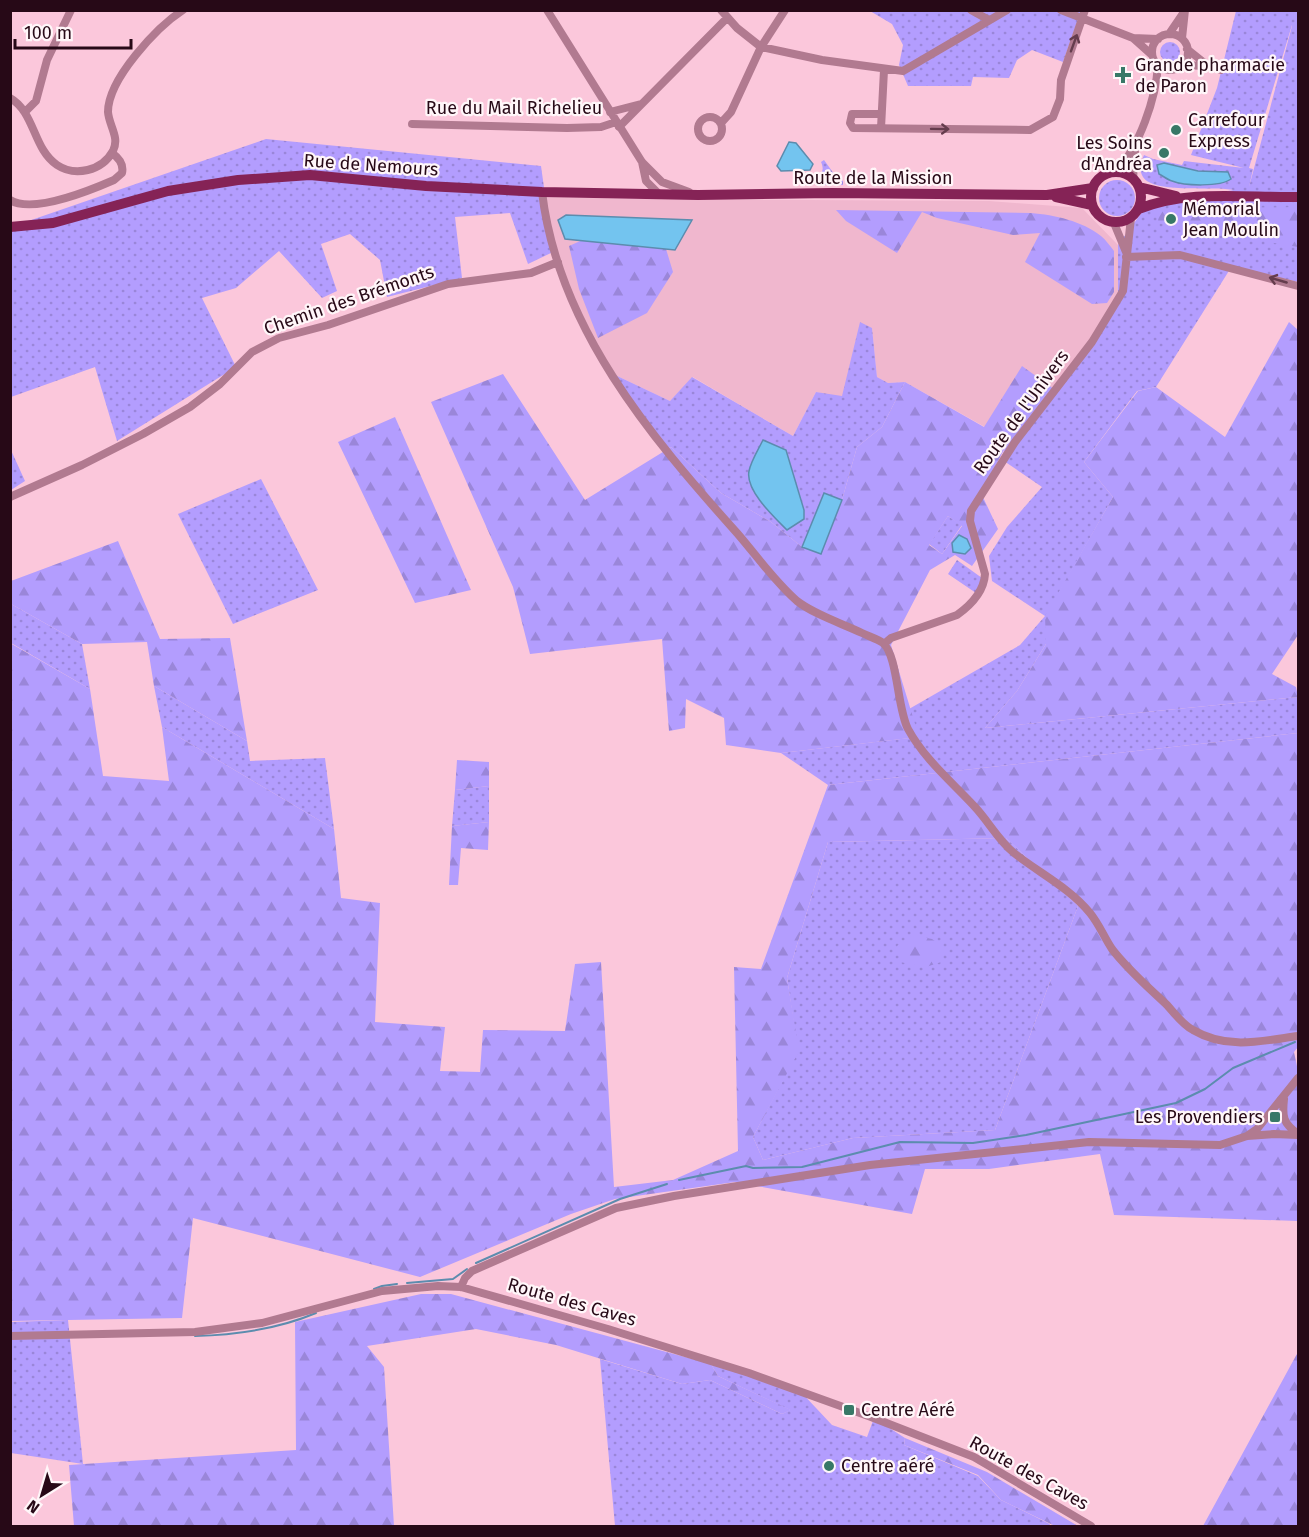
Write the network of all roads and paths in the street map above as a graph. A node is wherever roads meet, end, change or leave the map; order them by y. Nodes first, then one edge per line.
1 (71, 10) edge
2 (183, 10) edge
3 (547, 10) edge
4 (721, 10) edge
5 (785, 10) edge
6 (970, 10) edge
7 (1007, 10) edge
8 (1061, 10) edge
9 (1185, 11) edge
10 (1084, 15) edge
11 (728, 18) junction
12 (989, 20) junction
13 (1169, 34) junction
14 (1133, 38) junction
15 (1182, 38) junction
16 (1158, 39) junction
17 (761, 47) junction
18 (1188, 49) junction
19 (1152, 55) junction
20 (1158, 65) junction
21 (1181, 65) junction
22 (1207, 66) junction
23 (1171, 69) junction
24 (884, 70) junction
25 (1221, 70) dead end
26 (1155, 91) junction
27 (10, 98) edge
28 (641, 104) junction
29 (25, 112) junction
30 (610, 112) junction
31 (881, 114) junction
32 (721, 123) dead end
33 (412, 124) dead end
34 (618, 124) junction
35 (881, 128) junction
36 (1136, 145) junction
37 (112, 153) junction
38 (642, 162) junction
39 (1116, 172) junction
40 (646, 181) junction
41 (662, 182) junction
42 (1136, 183) junction
43 (1093, 188) junction
44 (542, 192) junction
45 (633, 194) junction
46 (659, 194) junction
47 (698, 195) junction
48 (1047, 195) junction
49 (1185, 197) junction
50 (1299, 197) edge
51 (10, 200) edge
52 (1092, 205) junction
53 (1139, 208) junction
54 (1131, 218) junction
55 (1114, 222) junction
56 (10, 227) edge
57 (1126, 255) junction
58 (558, 262) junction
59 (1299, 286) edge
60 (10, 497) edge
61 (884, 644) junction
62 (1299, 1036) edge
63 (1299, 1078) edge
64 (1284, 1098) junction
65 (1299, 1134) edge
66 (1247, 1136) junction
67 (461, 1287) junction
68 (10, 1336) edge
69 (1091, 1527) edge

1 - 29 street
2 - 37 street
3 - 30 street
4 - 11 street
5 - 17 street
6 - 12 street
7 - 12 street
8 - 10 street
9 - 13 street
9 - 15 street
10 - 14 street
35 -> 10 street
11 - 17 street
11 - 28 street
12 - 24 street
13 - 15 street
13 - 16 street
14 - 16 street
14 - 19 street
15 - 18 street
16 - 19 street
17 - 24 street
17 - 32 street
18 - 21 street
18 - 22 street
19 - 20 street
20 - 23 street
20 - 26 street
21 - 22 street
21 - 23 street
22 - 25 street
23 - 26 street
24 - 31 street
26 - 36 street
27 - 29 street
28 - 30 street
28 - 34 street
29 - 37 street
30 - 34 street
31 - 35 street
31 - 35 street
33 - 34 street, Rue du Mail Richelieu
34 - 38 street
36 - 39 street
36 - 42 street
37 - 51 street
38 - 40 street
38 - 41 street
39 - 42 main road
39 - 43 main road
40 - 45 street
40 - 46 street
41 - 46 street
41 - 47 street
42 - 49 main road
42 - 53 main road
43 - 48 main road
43 - 52 main road
44 - 45 main road, Rue de Nemours
44 - 56 main road, Rue de Nemours
44 - 58 street
45 - 46 main road, Rue de Nemours
46 - 47 main road, Rue de Nemours
47 - 48 main road, Route de la Mission
48 - 52 main road
49 - 50 main road
49 - 53 main road
52 - 55 main road
53 - 54 main road
54 - 55 main road
54 - 57 street, Route de l'Univers
55 - 57 street, Route de l'Univers
59 -> 57 street
57 - 61 street, Route de l'Univers
58 - 60 street, Chemin des Brémonts
58 - 61 street
61 - 62 street
63 - 64 street
64 - 65 street
64 - 66 street
65 - 66 street
66 - 67 street
67 - 68 street, Route des Caves
67 - 69 street, Route des Caves

